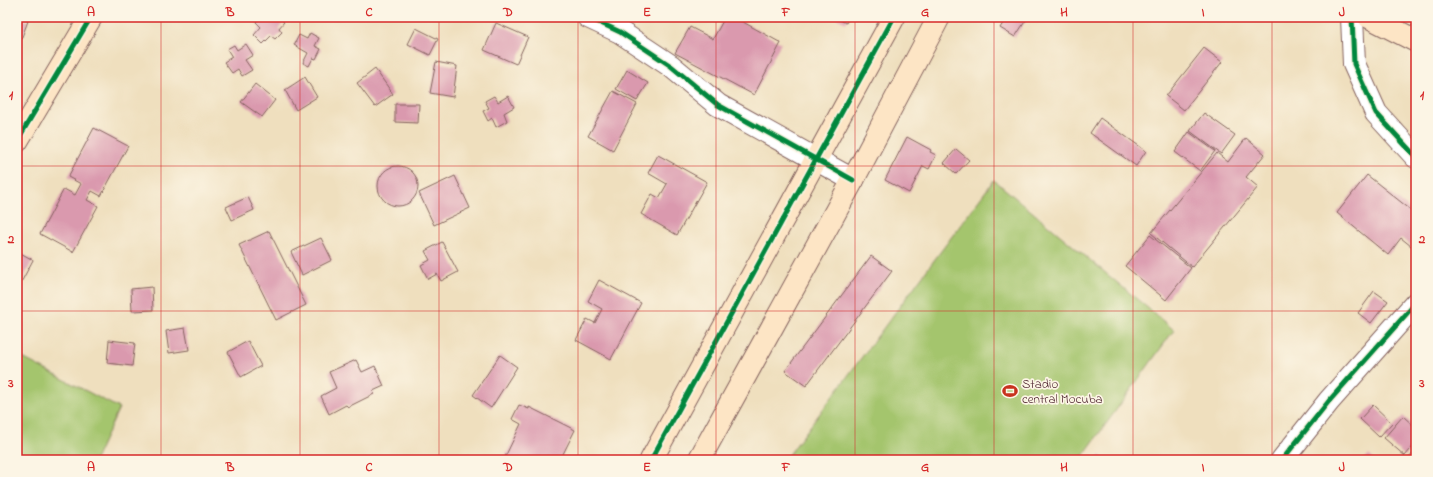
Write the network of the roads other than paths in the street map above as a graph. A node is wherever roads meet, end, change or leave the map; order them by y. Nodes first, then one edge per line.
1 (91, 17) edge
2 (588, 17) edge
3 (894, 17) edge
4 (939, 17) edge
5 (1352, 17) edge
6 (1370, 17) edge
7 (1416, 41) edge
8 (17, 141) edge
9 (1416, 158) edge
10 (815, 160) junction
11 (853, 180) junction
12 (1416, 303) edge
13 (651, 460) edge
14 (699, 460) edge
15 (1282, 460) edge

1 - 8 street
2 - 10 street
3 - 10 street
4 - 11 street
5 - 9 street
6 - 7 street
10 - 11 street
10 - 13 street
11 - 14 street
12 - 15 street

